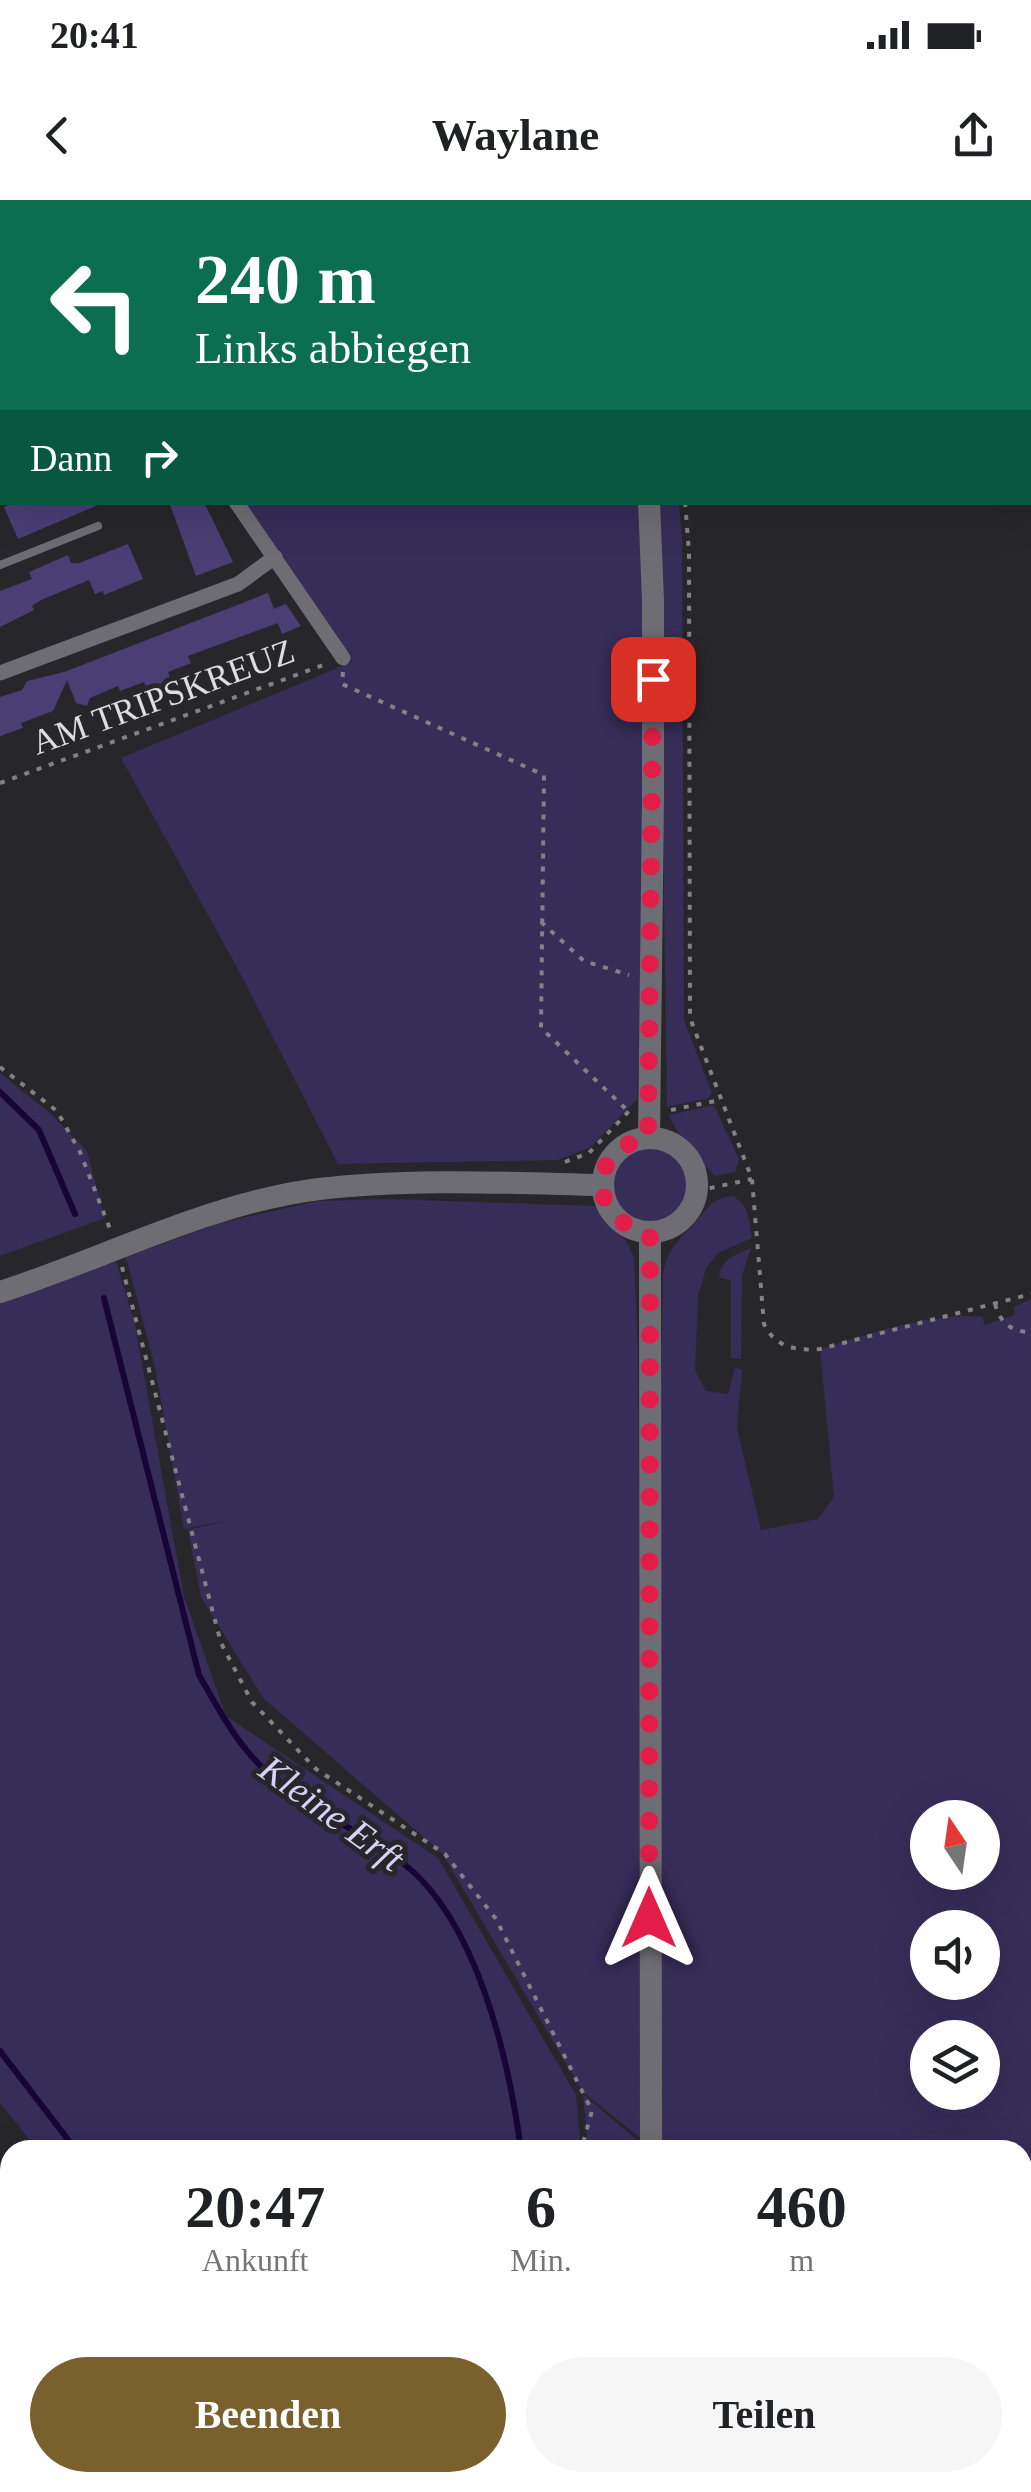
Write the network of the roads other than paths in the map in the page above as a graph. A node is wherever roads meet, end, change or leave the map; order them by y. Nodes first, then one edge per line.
1 (238, 505) edge
2 (648, 505) edge
3 (98, 526) dead end
4 (275, 557) junction
5 (0, 565) edge
6 (344, 658) road end
7 (0, 673) edge
8 (648, 1138) junction
9 (602, 1185) junction
10 (650, 1234) junction
11 (0, 1292) edge
12 (651, 2140) edge

1 - 4 street
2 - 8 main road
3 - 5 lane
4 - 6 street
4 - 7 street
8 - 9 main road
8 - 10 main road
9 - 10 main road
9 - 11 main road
10 - 12 main road

